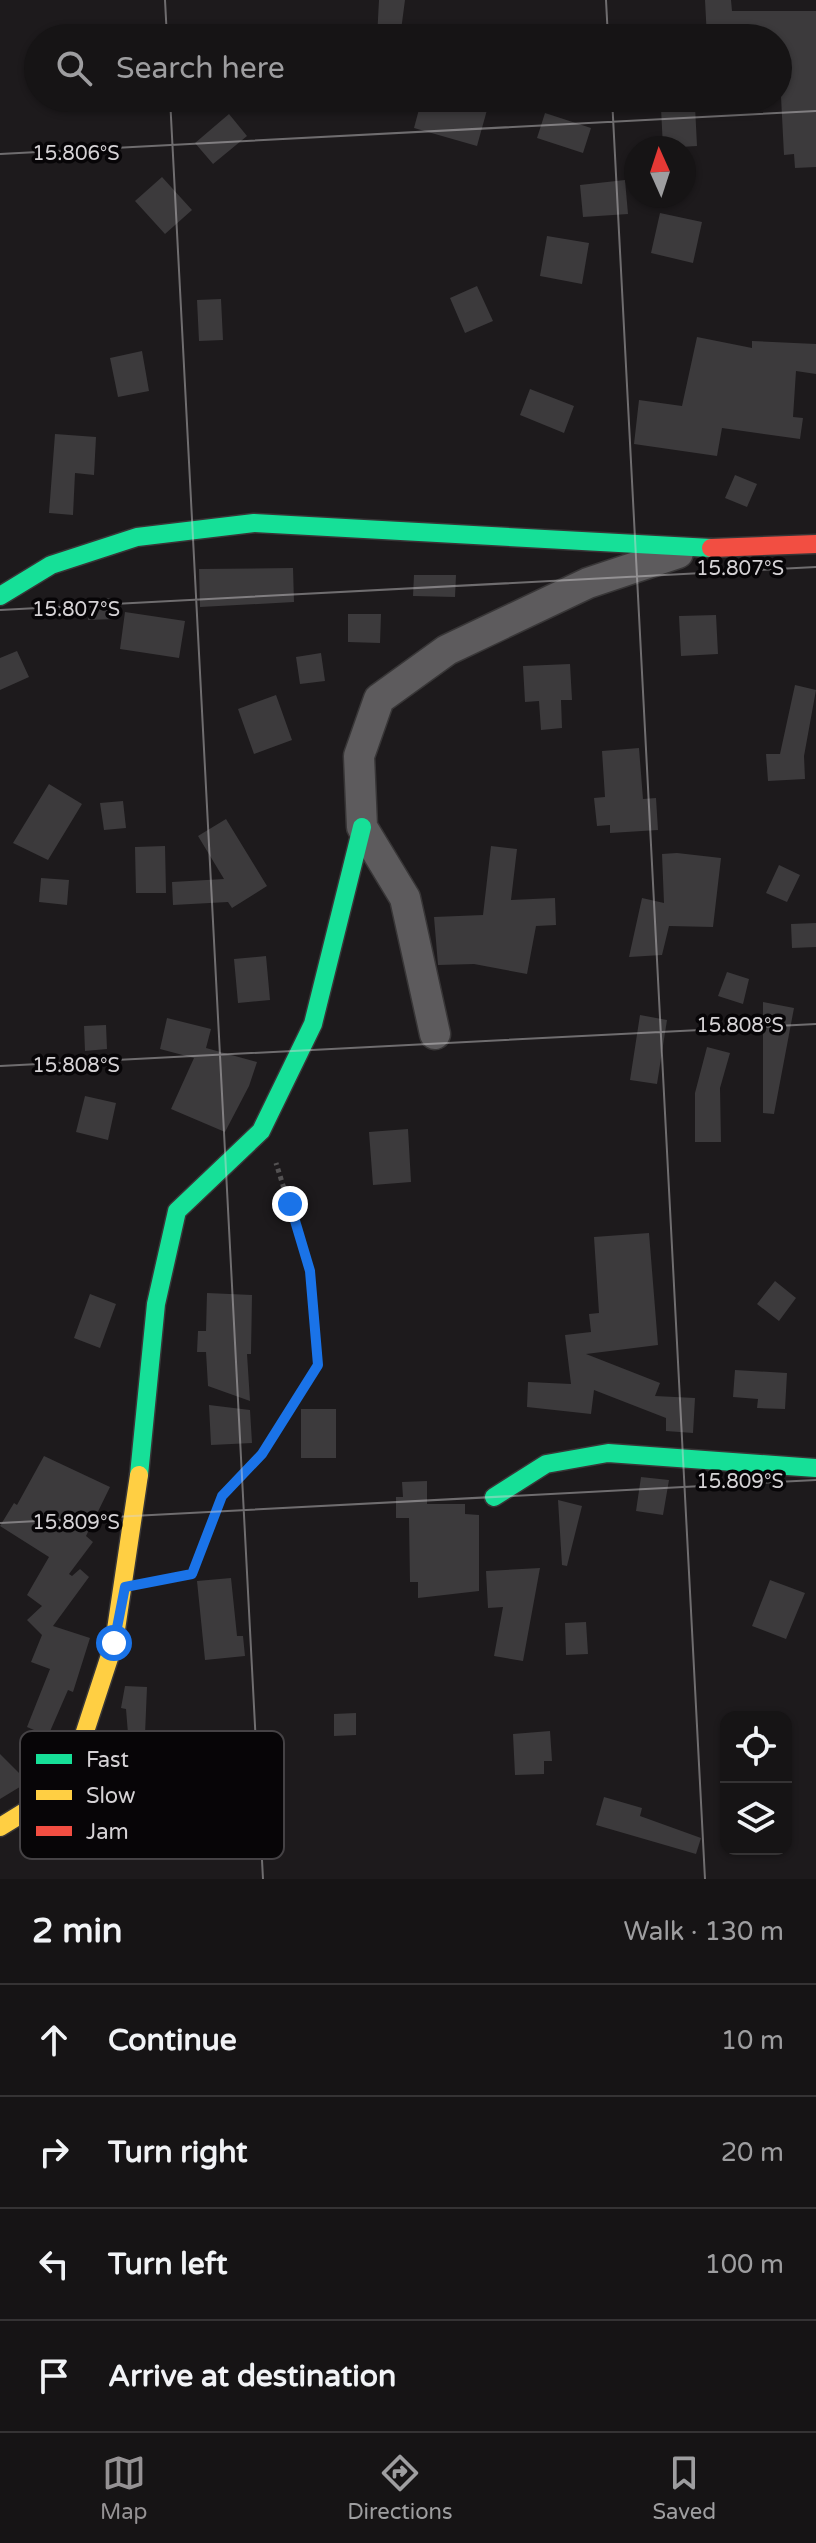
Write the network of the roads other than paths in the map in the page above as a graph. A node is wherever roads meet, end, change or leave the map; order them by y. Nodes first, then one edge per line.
1 (816, 544) edge
2 (691, 549) junction
3 (0, 596) edge
4 (362, 827) junction
5 (435, 1034) dead end
6 (816, 1468) edge
7 (494, 1497) dead end
8 (85, 1731) edge
9 (20, 1815) edge
10 (0, 1827) edge

1 - 2 street
2 - 3 street
2 - 4 street
4 - 5 street
4 - 8 street
6 - 7 street
9 - 10 street

